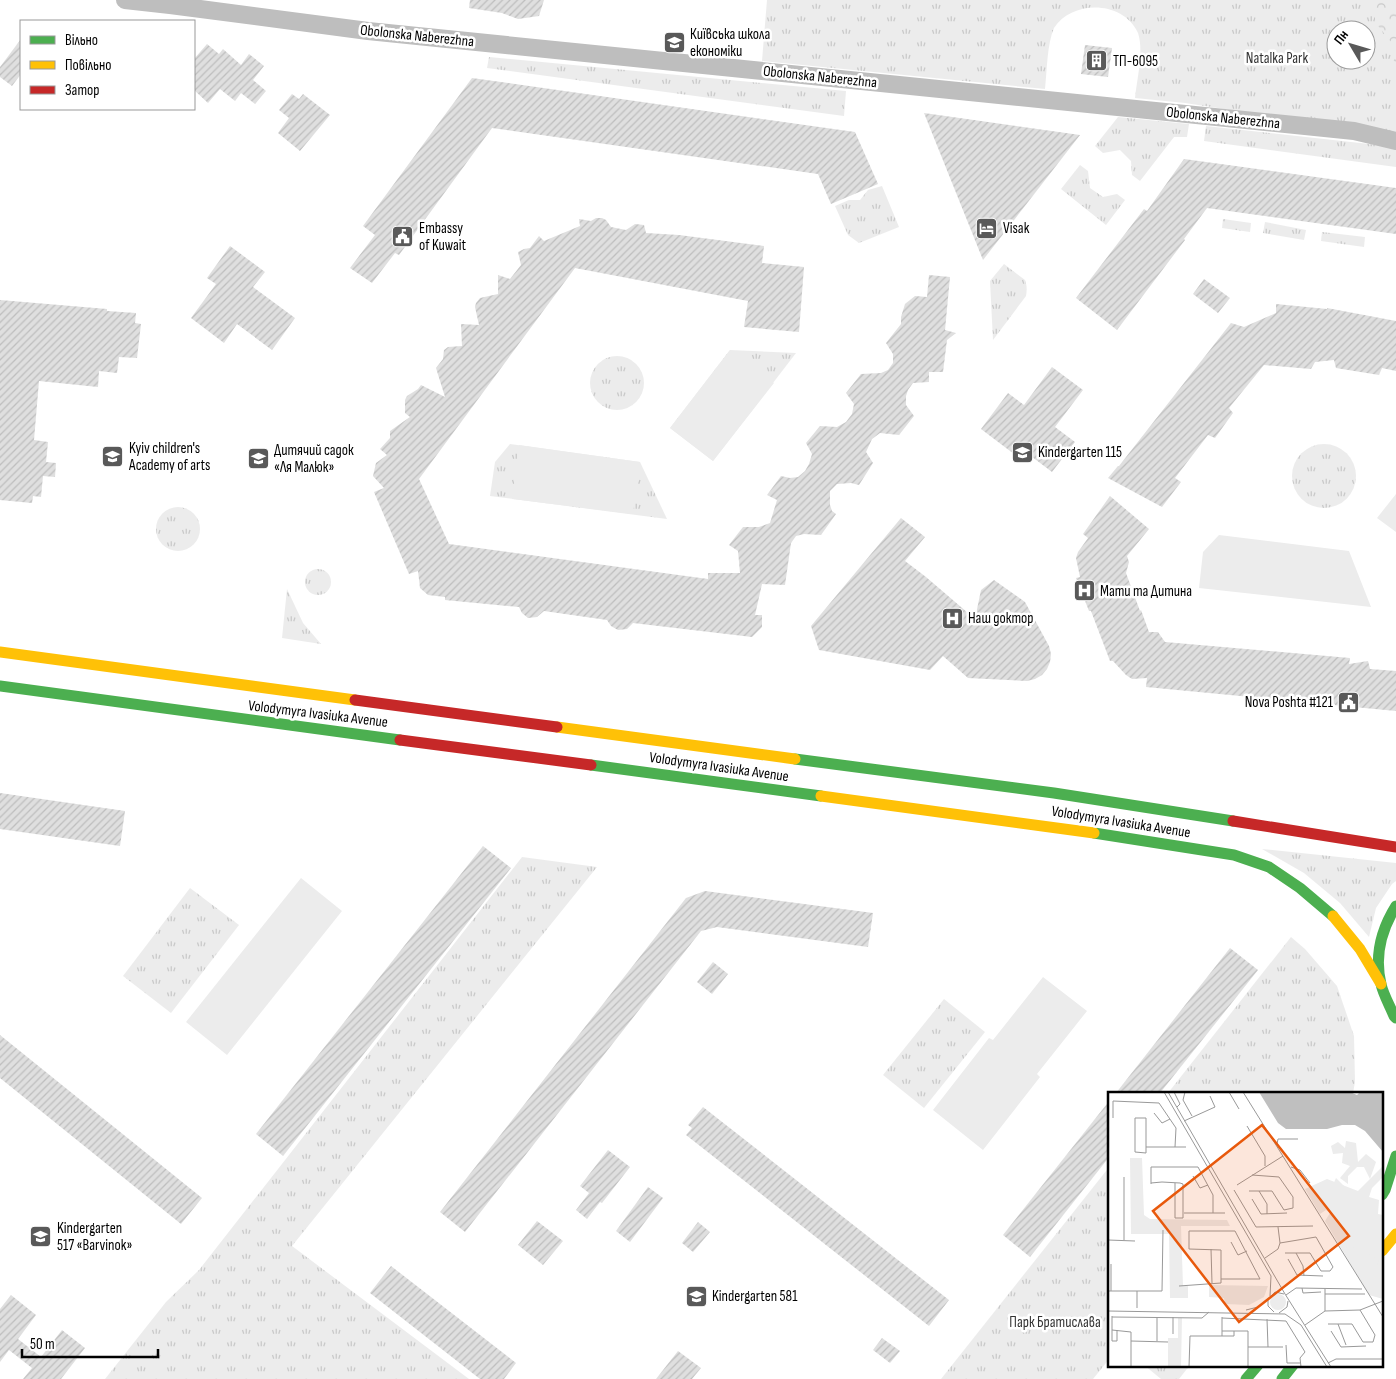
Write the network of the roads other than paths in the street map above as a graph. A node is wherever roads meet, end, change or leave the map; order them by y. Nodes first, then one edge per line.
1 (124, 0) edge
2 (1396, 140) edge
3 (0, 652) edge
4 (0, 686) edge
5 (1396, 847) edge
6 (1396, 906) edge
7 (1381, 984) junction
8 (1395, 1020) edge
9 (1396, 1156) edge
10 (1384, 1189) edge
11 (1396, 1234) edge
12 (1384, 1249) edge
13 (1257, 1366) edge
14 (1292, 1366) edge
15 (1246, 1379) edge
16 (1282, 1379) edge

1 - 2 street, Obolonska Naberezhna
3 - 5 main road, Volodymyra Ivasiuka Avenue
4 - 7 main road, Volodymyra Ivasiuka Avenue
6 - 7 main road
7 - 8 main road
9 - 10 main road
11 - 12 main road
13 - 15 main road
14 - 16 main road

